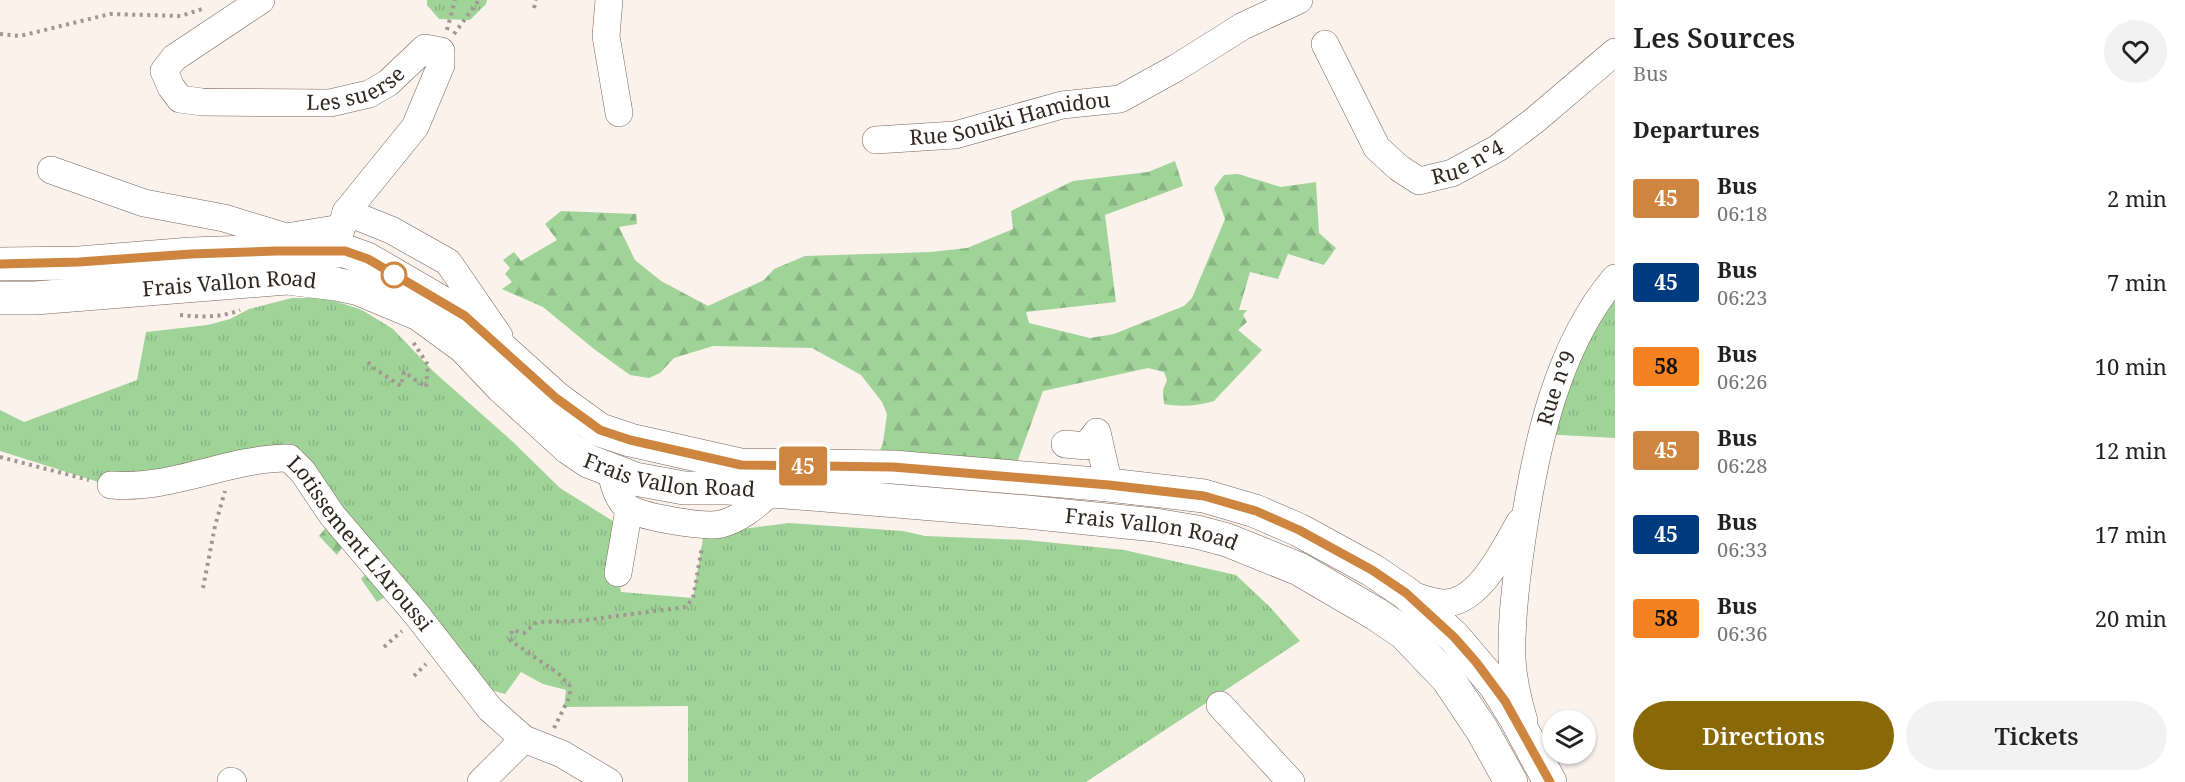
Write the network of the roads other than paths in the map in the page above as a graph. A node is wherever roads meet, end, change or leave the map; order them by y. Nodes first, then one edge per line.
1 (261, 0) edge
2 (609, 0) edge
3 (1299, 0) edge
4 (1325, 44) dead end
5 (1615, 52) edge
6 (619, 113) dead end
7 (876, 140) dead end
8 (51, 170) dead end
9 (341, 230) junction
10 (0, 264) edge
11 (1615, 278) edge
12 (0, 298) edge
13 (1065, 444) dead end
14 (610, 468) junction
15 (111, 485) road end
16 (1109, 485) junction
17 (771, 492) junction
18 (629, 509) junction
19 (1527, 510) junction
20 (618, 573) dead end
21 (1406, 593) junction
22 (1220, 705) dead end
23 (535, 743) junction
24 (1531, 746) junction
25 (481, 782) edge
26 (609, 782) edge
27 (1291, 782) edge
28 (1512, 782) edge
29 (1550, 782) edge

1 - 9 street, Les suerse
2 - 6 street
3 - 7 street, Rue Souiki Hamidou
4 - 5 street, Rue n°4
8 - 9 street
9 - 10 highway, Frais Vallon Road
9 - 16 highway, Frais Vallon Road
11 - 19 street, Rue n°9
12 - 14 highway, Frais Vallon Road
13 - 16 street
14 - 17 highway, Frais Vallon Road
14 - 18 street
15 - 23 street, Lotissement L'Aroussi
16 - 21 highway, Frais Vallon Road
17 - 18 street
17 - 28 highway, Frais Vallon Road
18 - 20 street
19 - 21 street
19 - 24 street, Rue n°9
21 - 24 highway, Frais Vallon Road
22 - 27 street
23 - 25 street
23 - 26 street
24 - 29 highway, Frais Vallon Road

